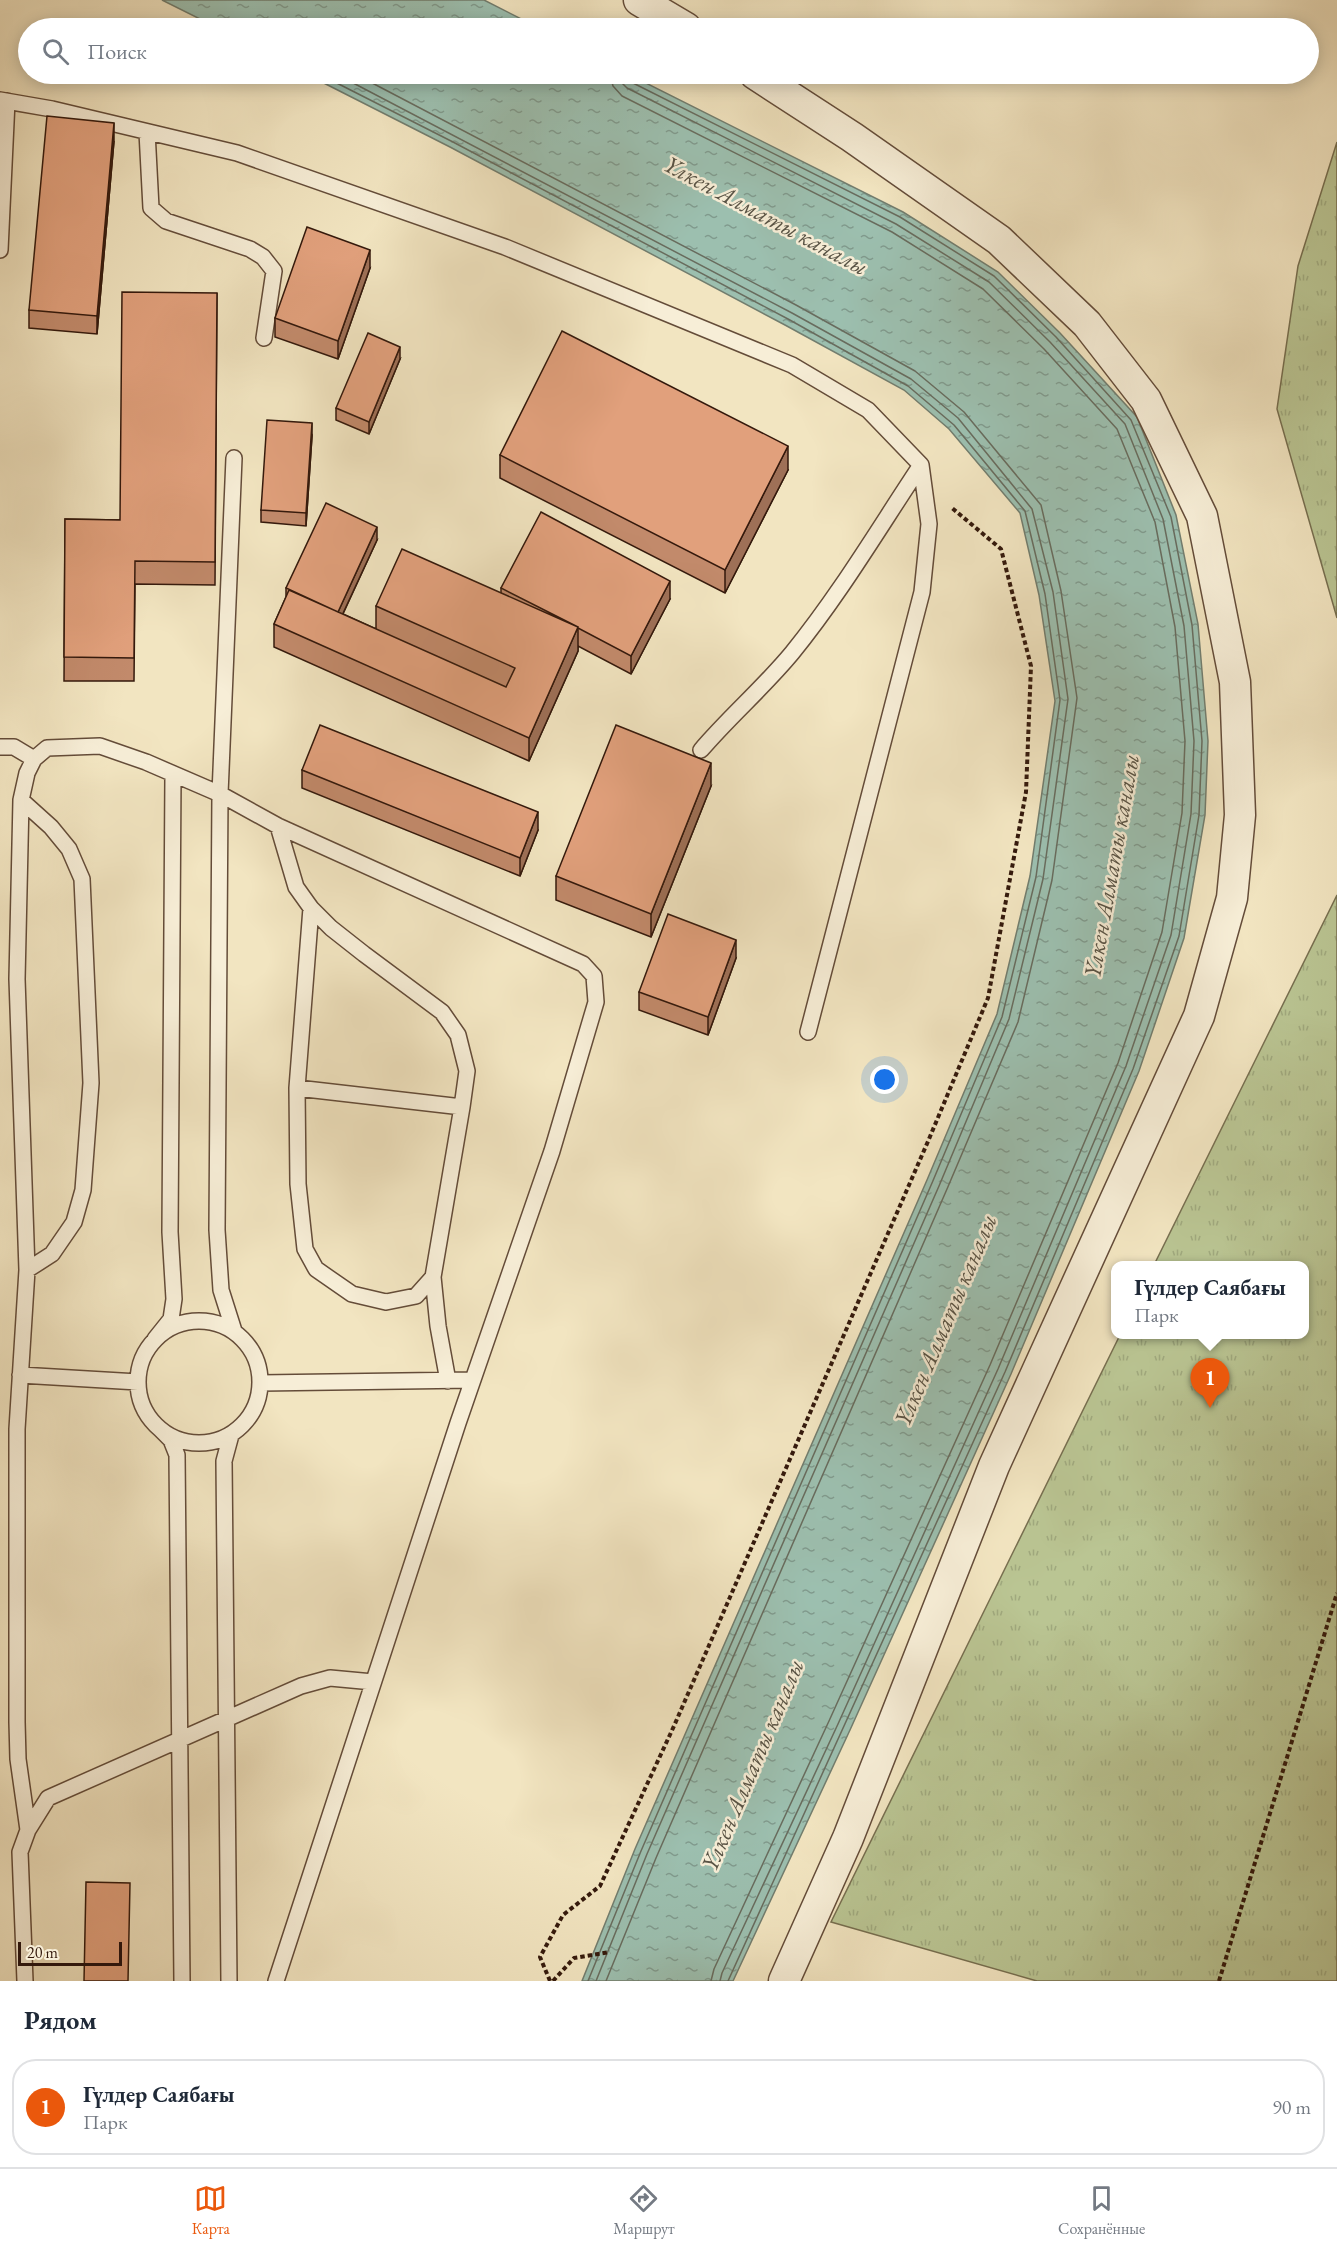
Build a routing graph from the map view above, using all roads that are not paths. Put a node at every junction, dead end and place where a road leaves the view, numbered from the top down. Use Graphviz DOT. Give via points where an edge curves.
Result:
graph roads {
  1 [pos="639,0"];
  2 [pos="669,18"];
  3 [pos="771,84"];
  4 [pos="3,100"];
  5 [pos="147,132"];
  6 [pos="0,250"];
  7 [pos="264,338"];
  8 [pos="234,458"];
  9 [pos="921,465"];
  10 [pos="0,747"];
  11 [pos="701,750"];
  12 [pos="34,759"];
  13 [pos="173,775"];
  14 [pos="220,794"];
  15 [pos="21,800"];
  16 [pos="278,826"];
  17 [pos="311,908"];
  18 [pos="808,1032"];
  19 [pos="297,1088"];
  20 [pos="462,1107"];
  21 [pos="27,1270"];
  22 [pos="433,1277"];
  23 [pos="234,1331"];
  24 [pos="155,1339"];
  25 [pos="20,1375"];
  26 [pos="472,1380"];
  27 [pos="448,1381"];
  28 [pos="138,1382"];
  29 [pos="261,1383"];
  30 [pos="158,1427"];
  31 [pos="231,1435"];
  32 [pos="373,1682"];
  33 [pos="226,1720"];
  34 [pos="180,1741"];
  35 [pos="28,1830"];
  36 [pos="26,1981"];
  37 [pos="182,1981"];
  38 [pos="229,1981"];
  39 [pos="276,1981"];
  40 [pos="784,1981"];
  1 -- 2 [label="street"];
  3 -- 40 [label="street" via="999,240 1087,324 1146,400 1202,516 1235,682 1240,815 1232,898 1199,1016 994,1466 848,1838"];
  4 -- 5 [label="lane"];
  4 -- 6 [label="lane"];
  5 -- 7 [label="lane" via="151,208 166,221 250,249 274,271"];
  5 -- 9 [label="lane" via="237,153 505,247 792,365 868,410"];
  8 -- 14 [label="lane"];
  9 -- 11 [label="lane" via="840,592 760,690"];
  9 -- 18 [label="lane" via="928,524 922,591"];
  10 -- 12 [label="lane" via="14,747"];
  12 -- 13 [label="lane" via="46,748 100,746"];
  12 -- 15 [label="lane"];
  13 -- 14 [label="lane"];
  13 -- 24 [label="lane" via="170,1232 174,1299 171,1319"];
  14 -- 16 [label="lane"];
  14 -- 23 [label="lane" via="217,1230 221,1290"];
  15 -- 21 [label="lane" via="17,979"];
  15 -- 21 [label="lane" via="69,849 82,879 91,1083 83,1190 74,1221 52,1254"];
  16 -- 17 [label="lane" via="296,887"];
  16 -- 26 [label="lane" via="583,964 594,975 596,1002 552,1152"];
  17 -- 19 [label="lane"];
  17 -- 20 [label="lane" via="331,928 442,1012 458,1035 467,1071"];
  19 -- 20 [label="lane"];
  19 -- 22 [label="lane" via="300,1206 305,1249 316,1269 352,1294 386,1302 416,1296"];
  20 -- 22 [label="lane"];
  21 -- 25 [label="lane"];
  22 -- 27 [label="lane"];
  23 -- 24 [label="lane" via="206,1320 184,1322"];
  23 -- 29 [label="lane" via="257,1360"];
  24 -- 28 [label="lane" via="146,1350"];
  25 -- 28 [label="lane"];
  25 -- 35 [label="lane" via="17,1731"];
  26 -- 27 [label="lane"];
  26 -- 32 [label="lane"];
  27 -- 29 [label="lane"];
  28 -- 30 [label="lane" via="145,1410"];
  29 -- 31 [label="lane" via="257,1404 241,1428"];
  30 -- 31 [label="lane" via="190,1443 211,1442"];
  30 -- 34 [label="lane" via="171,1440 177,1455"];
  31 -- 33 [label="lane" via="224,1461"];
  32 -- 33 [label="lane" via="330,1678 301,1686"];
  32 -- 39 [label="lane"];
  33 -- 34 [label="lane"];
  33 -- 38 [label="lane"];
  34 -- 35 [label="lane" via="48,1798"];
  34 -- 37 [label="lane"];
  35 -- 36 [label="lane" via="20,1852"];
}
